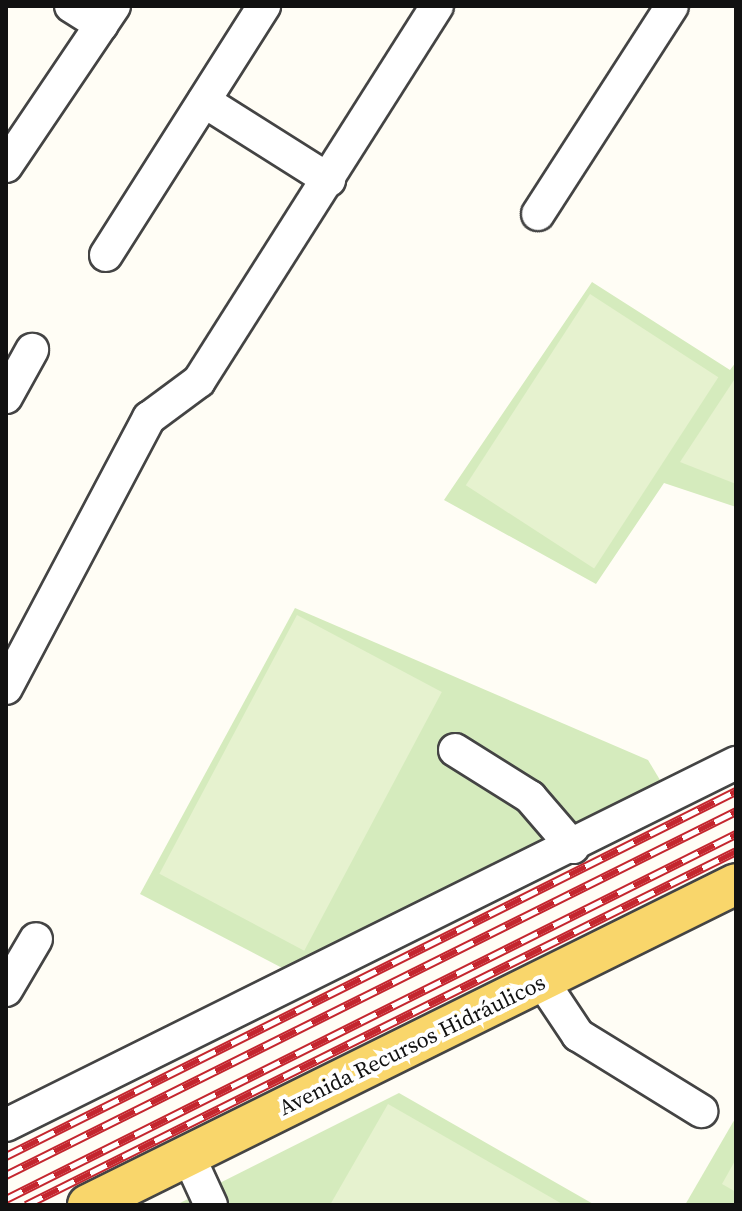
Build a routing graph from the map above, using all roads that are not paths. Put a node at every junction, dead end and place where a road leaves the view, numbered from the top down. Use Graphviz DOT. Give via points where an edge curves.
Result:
graph roads {
  1 [pos="71,6"];
  2 [pos="264,6"];
  3 [pos="437,6"];
  4 [pos="672,6"];
  5 [pos="108,16"];
  6 [pos="204,101"];
  7 [pos="6,166"];
  8 [pos="329,180"];
  9 [pos="538,214"];
  10 [pos="106,255"];
  11 [pos="32,350"];
  12 [pos="6,397"];
  13 [pos="6,688"];
  14 [pos="455,750"];
  15 [pos="736,763"];
  16 [pos="573,847"];
  17 [pos="736,884"];
  18 [pos="36,939"];
  19 [pos="542,981"];
  20 [pos="6,990"];
  21 [pos="701,1111"];
  22 [pos="6,1125"];
  23 [pos="188,1155"];
  24 [pos="88,1205"];
  25 [pos="211,1205"];
  1 -- 5 [label="street"];
  2 -- 6 [label="street"];
  3 -- 8 [label="street"];
  4 -- 9 [label="street"];
  5 -- 7 [label="street"];
  6 -- 8 [label="street"];
  6 -- 10 [label="street"];
  8 -- 13 [label="street" via="199,381 149,418"];
  11 -- 12 [label="street"];
  14 -- 16 [label="street" via="530,797"];
  15 -- 16 [label="street"];
  16 -- 22 [label="street"];
  17 -- 19 [label="main road, Avenida Recursos Hidráulicos"];
  18 -- 20 [label="street"];
  19 -- 21 [label="street" via="578,1035"];
  19 -- 23 [label="main road, Avenida Recursos Hidráulicos"];
  23 -- 24 [label="main road, Avenida Recursos Hidráulicos"];
  23 -- 25 [label="street"];
}
